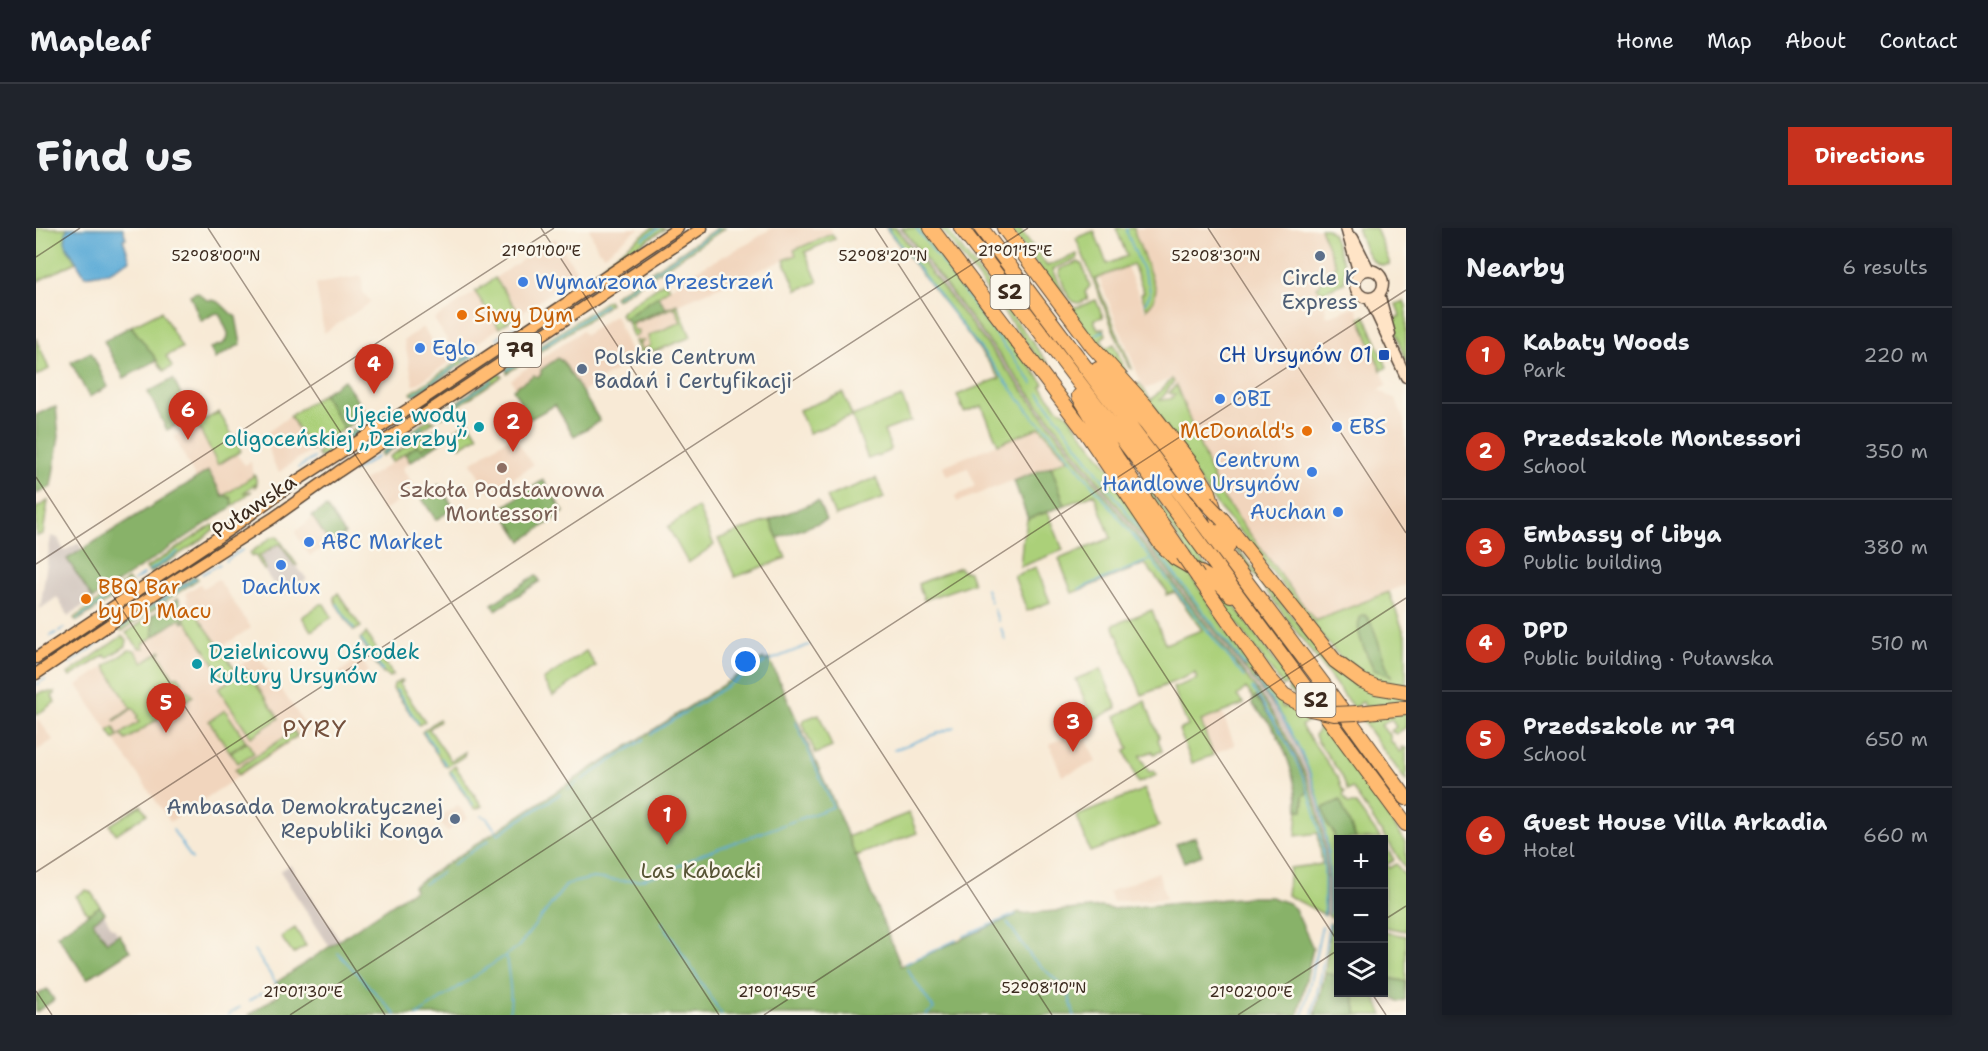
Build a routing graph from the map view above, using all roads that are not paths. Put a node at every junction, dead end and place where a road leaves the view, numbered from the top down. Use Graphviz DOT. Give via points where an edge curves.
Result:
graph roads {
  1 [pos="678,228"];
  2 [pos="702,228"];
  3 [pos="931,228"];
  4 [pos="961,228"];
  5 [pos="981,228"];
  6 [pos="1005,228"];
  7 [pos="1347,228"];
  8 [pos="1364,272"];
  9 [pos="1374,296"];
  10 [pos="1071,346"];
  11 [pos="1058,357"];
  12 [pos="1406,377"];
  13 [pos="272,499"];
  14 [pos="282,511"];
  15 [pos="273,518"];
  16 [pos="1241,574"];
  17 [pos="1251,612"];
  18 [pos="36,658"];
  19 [pos="36,674"];
  20 [pos="1406,692"];
  21 [pos="1406,708"];
  22 [pos="1406,798"];
  23 [pos="1406,824"];
  1 -- 13 [label="main road, Puławska / 79"];
  2 -- 14 [label="main road, Puławska / 79"];
  3 -- 17 [label="highway" via="1087,434 1160,543 1185,565 1221,585"];
  4 -- 11 [label="highway, S2"];
  5 -- 10 [label="highway, S2"];
  6 -- 16 [label="highway" via="1093,347 1193,466 1209,492"];
  7 -- 8 [label="main road"];
  8 -- 9 [label="main road" via="1376,272 1381,277 1382,287"];
  8 -- 9 [label="main road" via="1355,282 1356,289 1361,296"];
  9 -- 12 [label="main road"];
  10 -- 16 [label="highway, S2"];
  10 -- 20 [label="highway, bridge" via="1130,404 1335,661 1362,681"];
  11 -- 17 [label="highway, S2"];
  11 -- 21 [label="highway, bridge" via="1117,458 1268,677 1284,694 1310,709 1334,714"];
  13 -- 14 [label="main road"];
  13 -- 15 [label="main road"];
  13 -- 18 [label="main road, Puławska / 79"];
  14 -- 15 [label="main road, Puławska / 79"];
  15 -- 19 [label="main road, Puławska / 79"];
  16 -- 22 [label="highway, S2"];
  17 -- 23 [label="highway, S2"];
}
